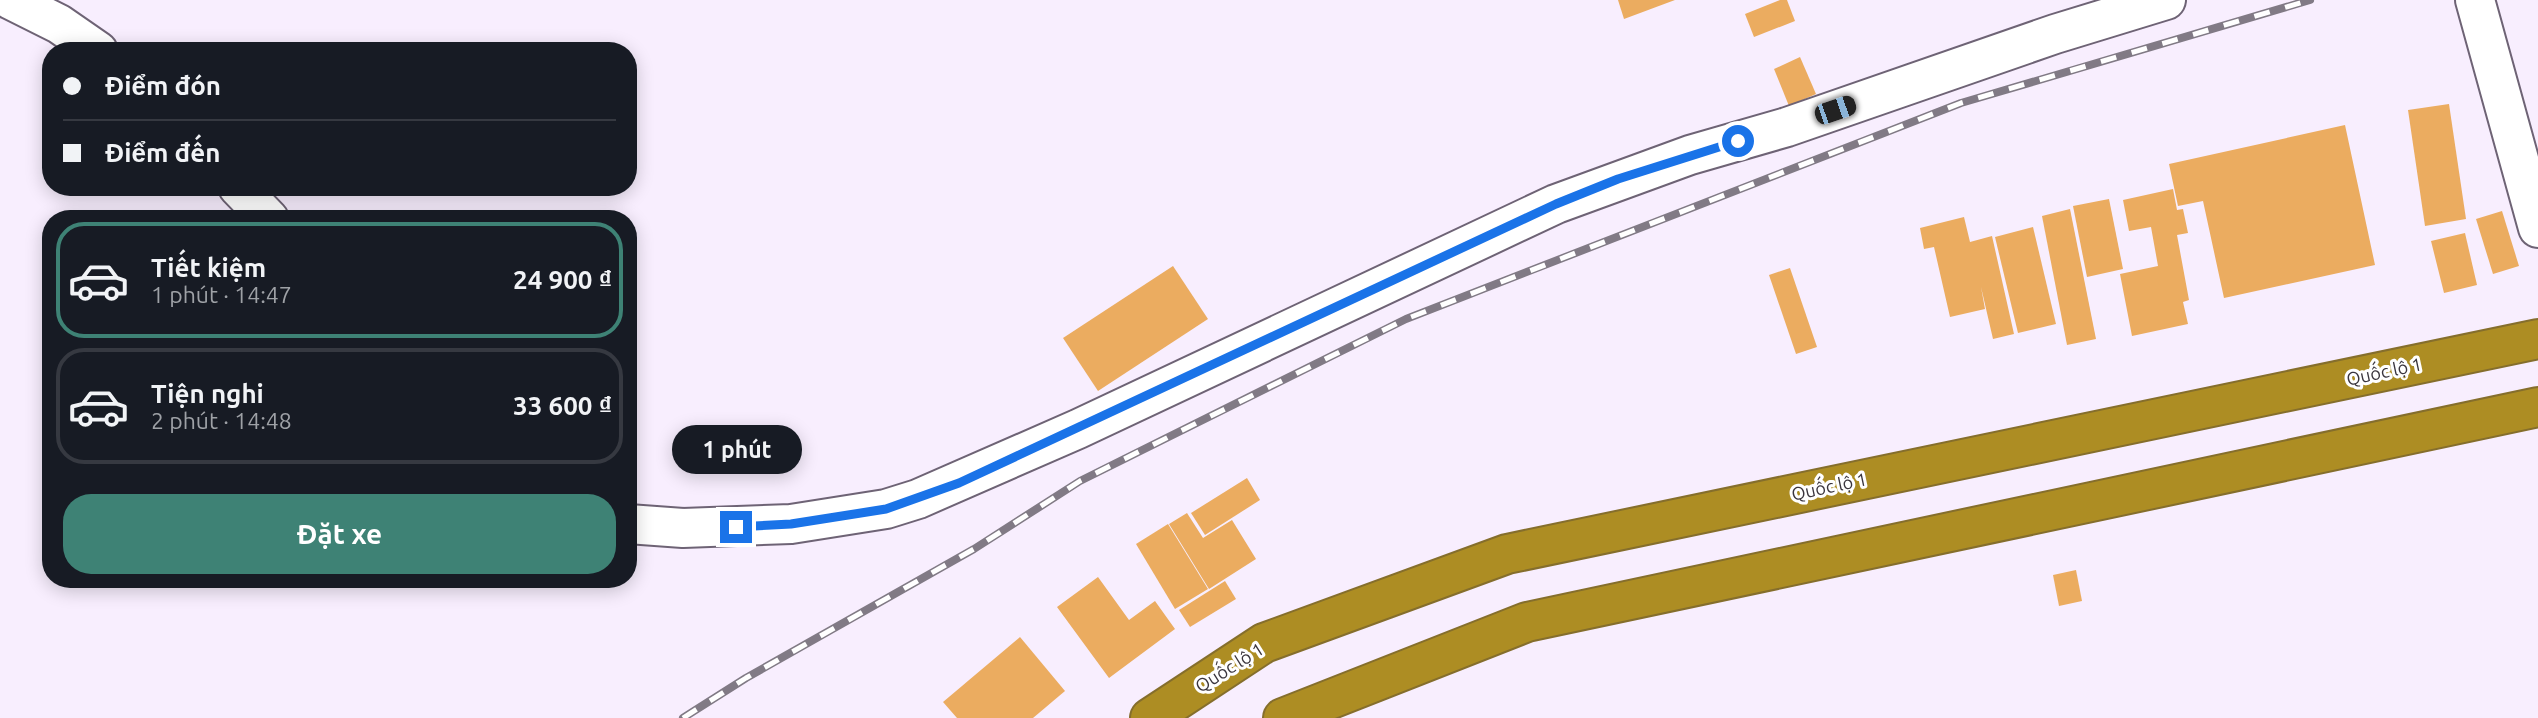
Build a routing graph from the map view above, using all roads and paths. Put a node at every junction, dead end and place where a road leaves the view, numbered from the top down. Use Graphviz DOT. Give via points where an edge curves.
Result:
graph roads {
  1 [pos="11,0"];
  2 [pos="2166,0"];
  3 [pos="2475,0"];
  4 [pos="85,42"];
  5 [pos="247,196"];
  6 [pos="260,210"];
  7 [pos="2538,228"];
  8 [pos="2538,339"];
  9 [pos="2538,407"];
  10 [pos="637,525"];
  11 [pos="1150,718"];
  12 [pos="1283,718"];
  1 -- 4 [label="street"];
  2 -- 10 [label="street" via="1690,155 1556,204 1079,429 918,499 886,509 791,524 683,528"];
  3 -- 7 [label="street"];
  5 -- 6 [label="street"];
  8 -- 11 [label="highway, Quốc lộ 1" via="1507,554 1264,643"];
  9 -- 12 [label="highway" via="1528,622"];
}
